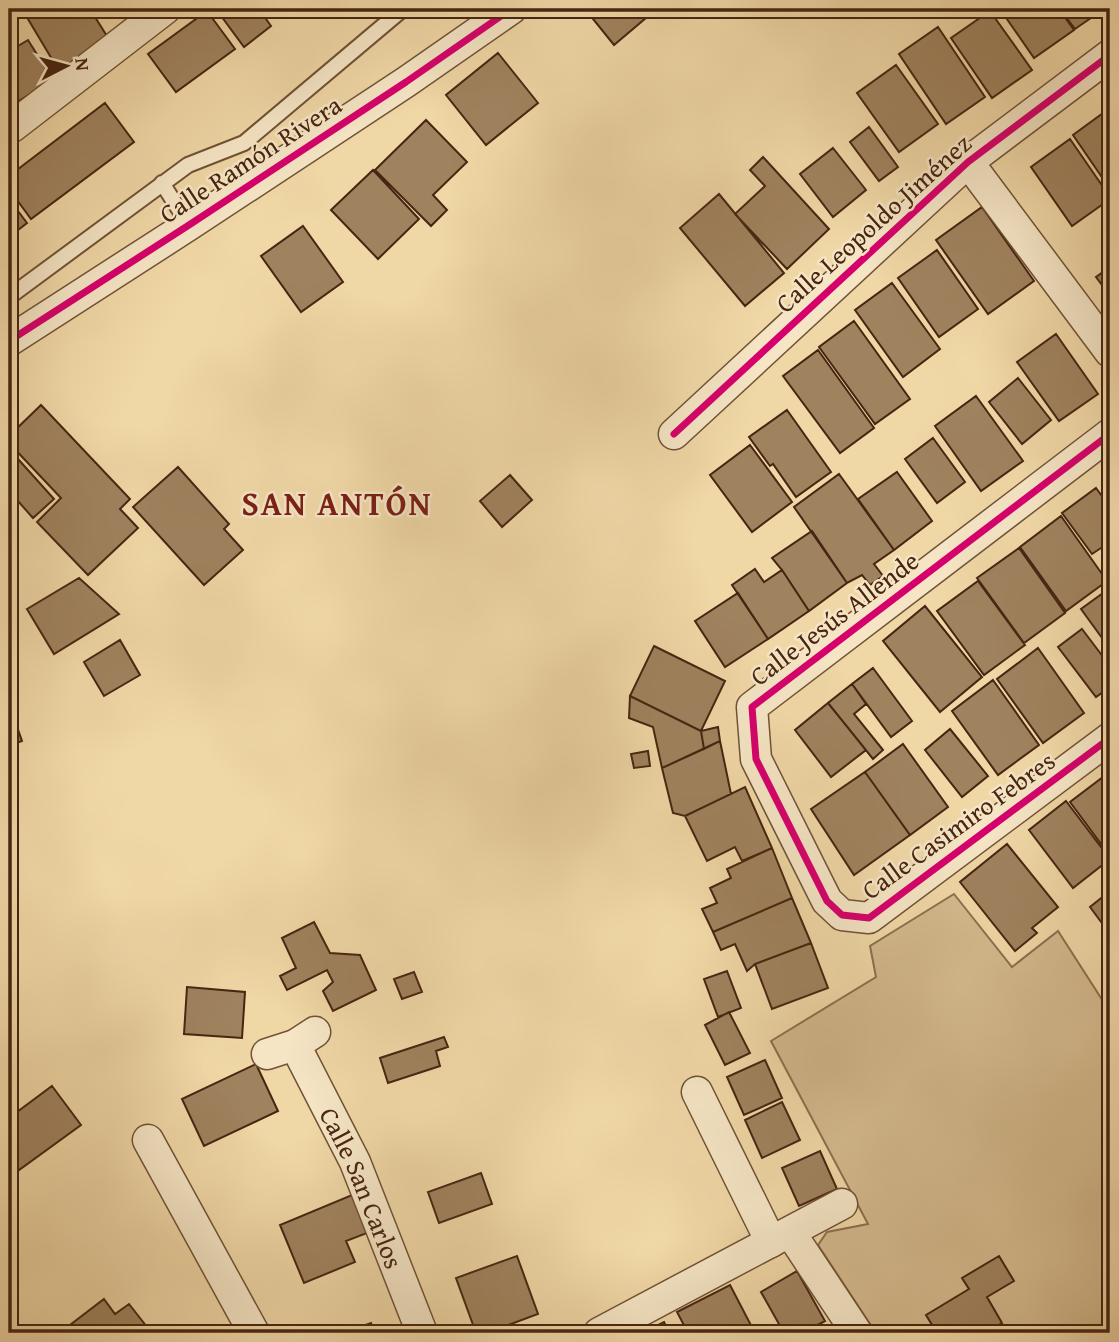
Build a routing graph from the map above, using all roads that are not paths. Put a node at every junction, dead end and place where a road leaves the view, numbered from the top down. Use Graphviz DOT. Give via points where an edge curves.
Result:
graph roads {
  1 [pos="165,9"];
  2 [pos="403,9"];
  3 [pos="511,9"];
  4 [pos="1110,55"];
  5 [pos="12,127"];
  6 [pos="968,162"];
  7 [pos="162,183"];
  8 [pos="189,225"];
  9 [pos="9,297"];
  10 [pos="9,341"];
  11 [pos="1110,352"];
  12 [pos="1110,434"];
  13 [pos="674,435"];
  14 [pos="1110,738"];
  15 [pos="827,901"];
  16 [pos="292,1044"];
  17 [pos="696,1092"];
  18 [pos="148,1140"];
  19 [pos="842,1204"];
  20 [pos="780,1237"];
  21 [pos="254,1333"];
  22 [pos="422,1333"];
  23 [pos="599,1333"];
  24 [pos="857,1333"];
  1 -- 5 [label="street"];
  2 -- 7 [label="lane" via="244,143 188,164"];
  3 -- 8 [label="street, Calle Ramón Rivera"];
  4 -- 6 [label="street, Calle Leopoldo Jiménez"];
  6 -- 11 [label="street"];
  6 -- 13 [label="street, Calle Leopoldo Jiménez"];
  7 -- 8 [label="lane"];
  7 -- 9 [label="lane"];
  8 -- 10 [label="street, Calle Ramón Rivera"];
  12 -- 15 [label="street, Calle Jesús Allende" via="752,707 755,760"];
  14 -- 15 [label="street, Calle Casimiro Febres" via="869,918 842,915"];
  16 -- 22 [label="street, Calle San Carlos" via="355,1162"];
  17 -- 20 [label="street"];
  18 -- 21 [label="street"];
  19 -- 20 [label="street"];
  20 -- 23 [label="street"];
  20 -- 24 [label="street"];
}
